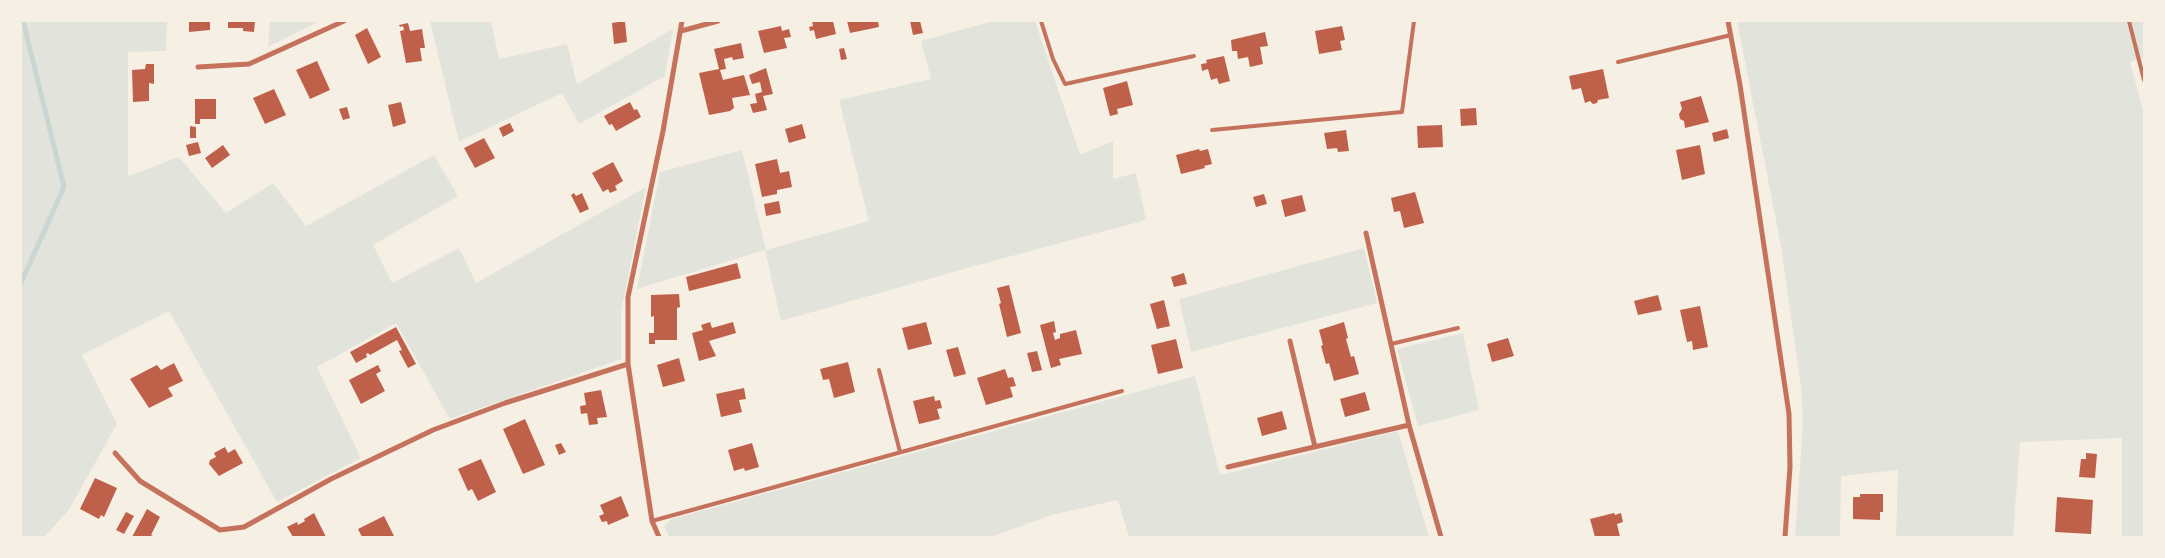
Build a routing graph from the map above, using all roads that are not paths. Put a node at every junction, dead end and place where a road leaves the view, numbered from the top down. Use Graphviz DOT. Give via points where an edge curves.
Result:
graph roads {
  1 [pos="344,21"];
  2 [pos="682,21"];
  3 [pos="718,21"];
  4 [pos="1041,21"];
  5 [pos="1414,21"];
  6 [pos="1728,21"];
  7 [pos="2129,21"];
  8 [pos="681,31"];
  9 [pos="1731,35"];
  10 [pos="1194,56"];
  11 [pos="1618,62"];
  12 [pos="198,66"];
  13 [pos="2144,80"];
  14 [pos="1212,130"];
  15 [pos="1366,233"];
  16 [pos="1458,328"];
  17 [pos="1290,341"];
  18 [pos="1391,344"];
  19 [pos="628,364"];
  20 [pos="878,370"];
  21 [pos="1122,391"];
  22 [pos="1408,425"];
  23 [pos="1315,447"];
  24 [pos="900,452"];
  25 [pos="115,453"];
  26 [pos="1228,468"];
  27 [pos="652,520"];
  28 [pos="659,537"];
  29 [pos="1440,537"];
  30 [pos="1785,537"];
  1 -- 12 [label="street" via="249,64"];
  2 -- 8 [label="street"];
  3 -- 8 [label="street"];
  4 -- 10 [label="lane" via="1065,84"];
  5 -- 14 [label="lane" via="1402,112"];
  6 -- 9 [label="street"];
  7 -- 13 [label="lane"];
  8 -- 19 [label="street" via="628,297"];
  9 -- 11 [label="lane"];
  9 -- 30 [label="street" via="1789,414 1790,468"];
  15 -- 18 [label="street"];
  16 -- 18 [label="lane"];
  17 -- 23 [label="street"];
  18 -- 22 [label="street"];
  19 -- 25 [label="street" via="433,430 331,479 244,528 220,530 140,481"];
  19 -- 27 [label="street"];
  20 -- 24 [label="lane"];
  21 -- 24 [label="lane"];
  22 -- 23 [label="street"];
  22 -- 29 [label="street"];
  23 -- 26 [label="street"];
  24 -- 27 [label="lane"];
  27 -- 28 [label="street"];
}
